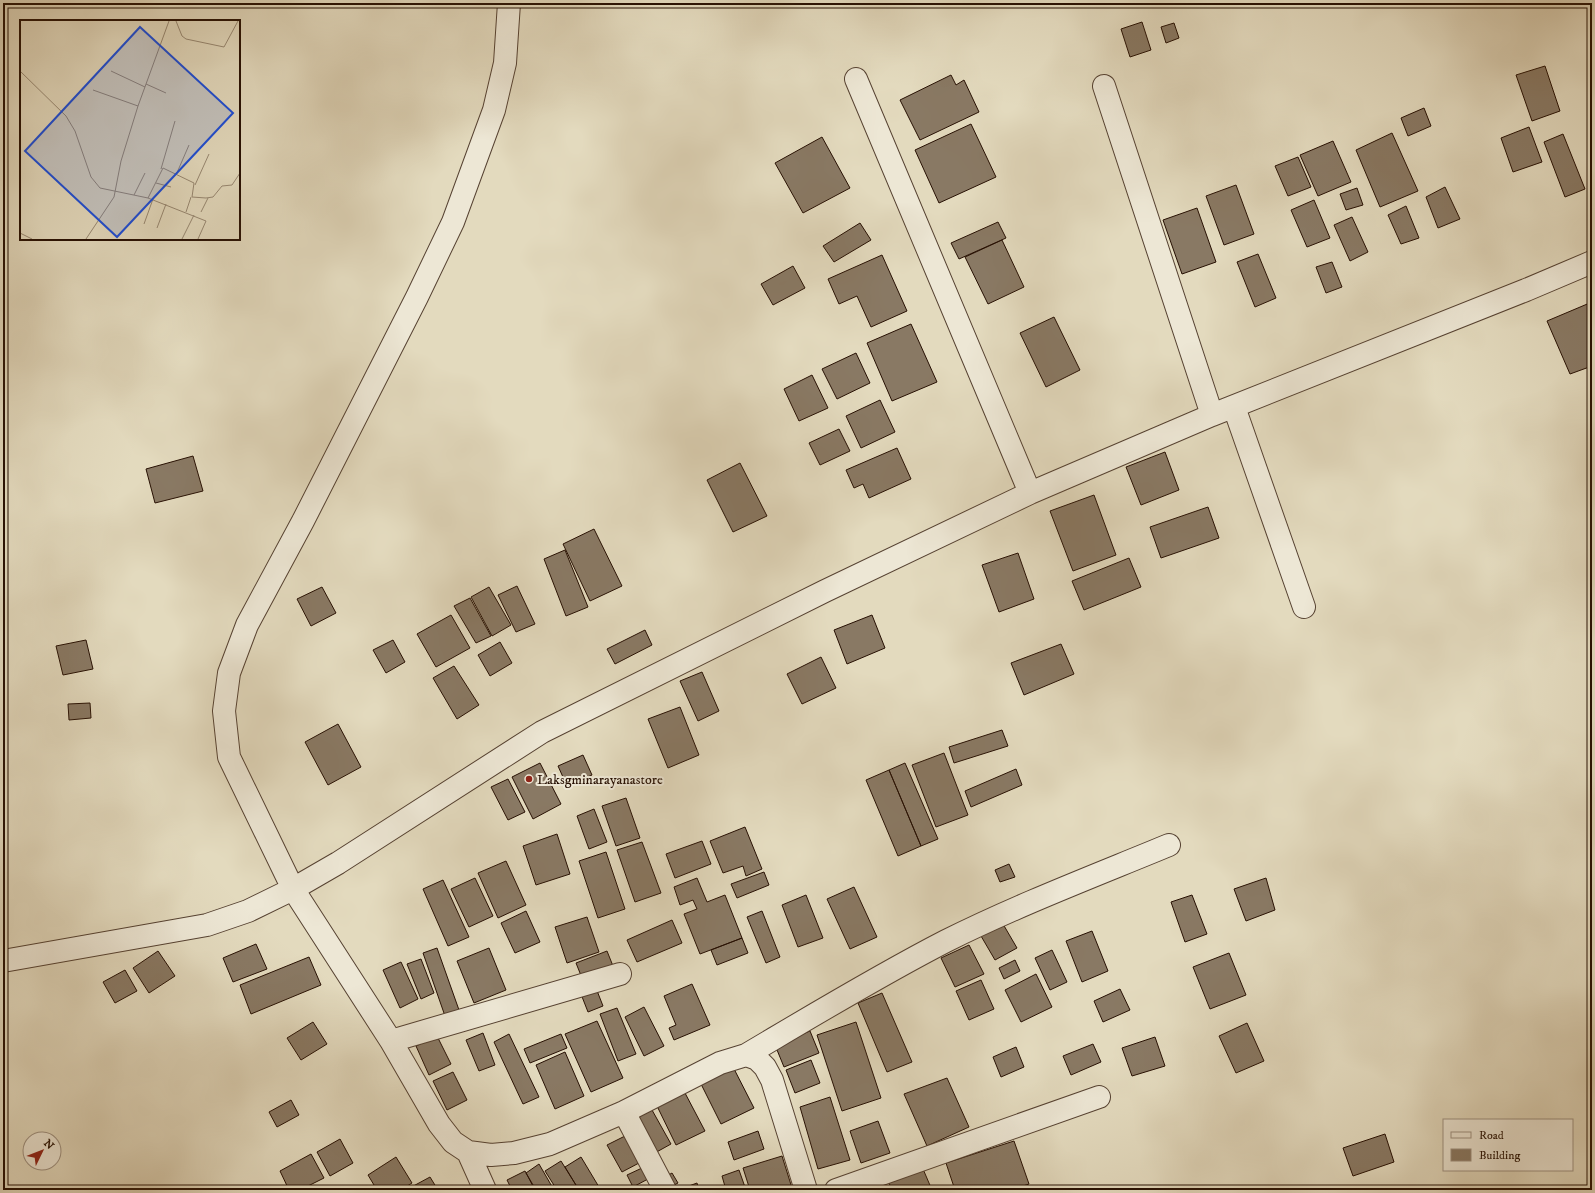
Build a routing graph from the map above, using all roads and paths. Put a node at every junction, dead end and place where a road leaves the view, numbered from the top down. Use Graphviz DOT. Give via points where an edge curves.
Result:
graph roads {
  1 [pos="508,3"];
  2 [pos="856,79"];
  3 [pos="1104,86"];
  4 [pos="1592,262"];
  5 [pos="1234,407"];
  6 [pos="1212,415"];
  7 [pos="1030,493"];
  8 [pos="1304,608"];
  9 [pos="1169,845"];
  10 [pos="293,889"];
  11 [pos="3,961"];
  12 [pos="620,974"];
  13 [pos="391,1041"];
  14 [pos="746,1055"];
  15 [pos="1099,1097"];
  16 [pos="624,1112"];
  17 [pos="468,1152"];
  18 [pos="485,1190"];
  19 [pos="665,1190"];
  20 [pos="806,1190"];
  21 [pos="836,1190"];
  1 -- 10 [label="street" via="505,63 494,110 453,222 303,521 247,625 229,673 224,711 229,757"];
  2 -- 7 [label="street"];
  3 -- 6 [label="street"];
  4 -- 5 [label="street"];
  5 -- 6 [label="street"];
  5 -- 8 [label="street"];
  6 -- 7 [label="street"];
  7 -- 10 [label="street" via="825,591 542,732 338,863"];
  9 -- 14 [label="street" via="994,918 947,941"];
  10 -- 11 [label="street" via="248,911 207,925"];
  10 -- 13 [label="street"];
  12 -- 13 [label="street"];
  13 -- 17 [label="street" via="439,1124 453,1142"];
  14 -- 16 [label="street" via="720,1063"];
  14 -- 20 [label="street" via="757,1059 772,1080"];
  15 -- 21 [label="street"];
  16 -- 17 [label="street" via="550,1144 491,1155"];
  16 -- 19 [label="street"];
  17 -- 18 [label="street"];
}
